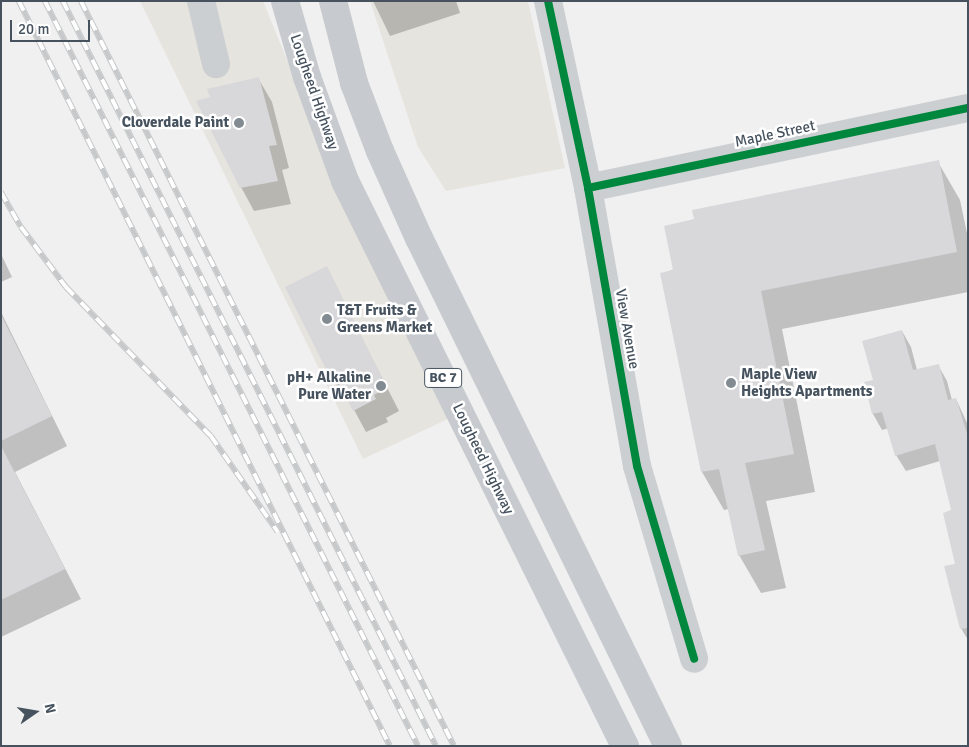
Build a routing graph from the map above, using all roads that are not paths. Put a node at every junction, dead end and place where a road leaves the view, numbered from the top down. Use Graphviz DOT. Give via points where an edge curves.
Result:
graph roads {
  1 [pos="201,1"];
  2 [pos="285,1"];
  3 [pos="333,1"];
  4 [pos="548,1"];
  5 [pos="216,64"];
  6 [pos="968,108"];
  7 [pos="588,188"];
  8 [pos="694,658"];
  9 [pos="625,746"];
  10 [pos="668,746"];
  1 -- 5 [label="street"];
  2 -- 9 [label="main road, Lougheed Highway / BC 7" via="306,77 345,181"];
  3 -- 10 [label="main road, BC 7" via="354,83 400,195"];
  4 -- 7 [label="street, View Avenue"];
  6 -- 7 [label="street, Maple Street"];
  7 -- 8 [label="street, View Avenue" via="637,466"];
}
